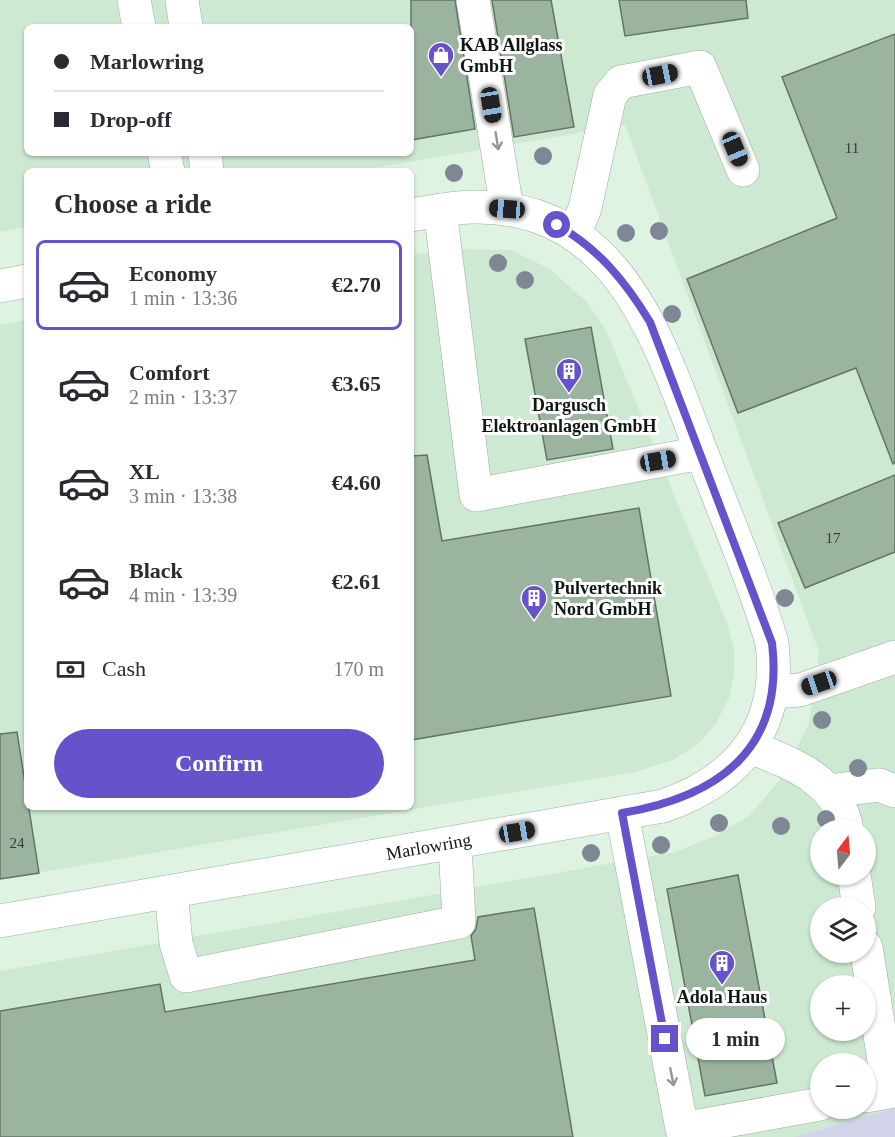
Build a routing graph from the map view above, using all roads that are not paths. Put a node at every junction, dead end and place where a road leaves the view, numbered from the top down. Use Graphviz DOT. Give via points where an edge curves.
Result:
graph roads {
  1 [pos="134,0"];
  2 [pos="182,0"];
  3 [pos="473,0"];
  4 [pos="138,24"];
  5 [pos="186,24"];
  6 [pos="743,170"];
  7 [pos="507,209"];
  8 [pos="425,213"];
  9 [pos="574,235"];
  10 [pos="24,282"];
  11 [pos="0,286"];
  12 [pos="701,453"];
  13 [pos="895,657"];
  14 [pos="772,692"];
  15 [pos="750,747"];
  16 [pos="829,791"];
  17 [pos="895,791"];
  18 [pos="622,813"];
  19 [pos="843,819"];
  20 [pos="455,843"];
  21 [pos="171,892"];
  22 [pos="0,921"];
  23 [pos="869,963"];
  24 [pos="876,1094"];
  25 [pos="810,1106"];
  1 -- 4 [label="street"];
  2 -- 5 [label="street"];
  3 -- 7 [label="street, one-way"];
  6 -- 9 [label="street" via="700,67 621,82 610,95 585,208"];
  7 -- 8 [label="street, Marlowring" via="474,207"];
  7 -- 9 [label="street, Marlowring" via="536,216"];
  8 -- 12 [label="street" via="476,495"];
  9 -- 12 [label="street, Marlowring" via="606,261 650,322"];
  10 -- 11 [label="street"];
  12 -- 14 [label="street, Marlowring" via="772,643"];
  13 -- 14 [label="street" via="800,690"];
  14 -- 15 [label="street, Marlowring" via="768,711"];
  15 -- 16 [label="street" via="808,773"];
  15 -- 18 [label="street, Marlowring" via="730,771 698,792 663,806"];
  16 -- 17 [label="street" via="879,785"];
  16 -- 19 [label="street"];
  18 -- 20 [label="street, Marlowring"];
  18 -- 25 [label="street, one-way" via="682,1129"];
  20 -- 21 [label="street, Marlowring"];
  20 -- 21 [label="street" via="459,922 186,976 176,942"];
  21 -- 22 [label="street, Marlowring"];
  23 -- 24 [label="street" via="889,1092"];
}
